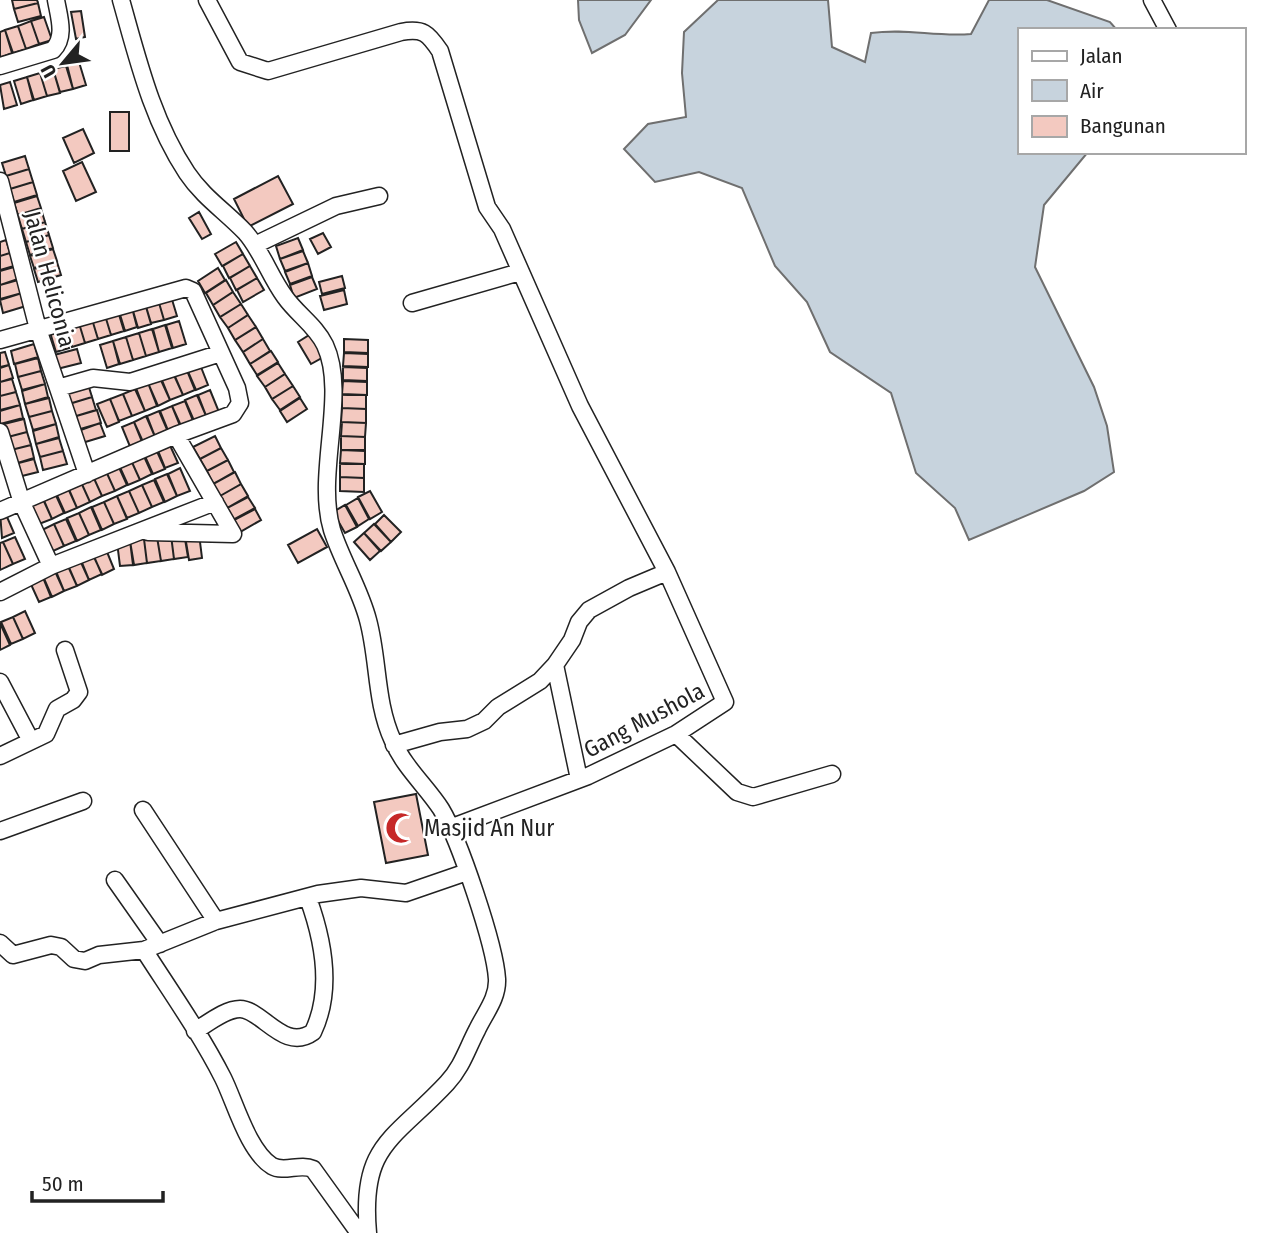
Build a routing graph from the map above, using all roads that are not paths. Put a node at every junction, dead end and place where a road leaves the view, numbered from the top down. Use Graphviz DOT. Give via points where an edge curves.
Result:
graph roads {
  1 [pos="56,0"];
  2 [pos="121,0"];
  3 [pos="207,0"];
  4 [pos="1152,0"];
  5 [pos="1167,28"];
  6 [pos="0,66"];
  7 [pos="0,181"];
  8 [pos="379,196"];
  9 [pos="255,245"];
  10 [pos="520,272"];
  11 [pos="412,303"];
  12 [pos="38,329"];
  13 [pos="0,340"];
  14 [pos="221,353"];
  15 [pos="58,388"];
  16 [pos="0,432"];
  17 [pos="176,435"];
  18 [pos="87,474"];
  19 [pos="215,502"];
  20 [pos="22,503"];
  21 [pos="0,511"];
  22 [pos="140,532"];
  23 [pos="51,566"];
  24 [pos="667,572"];
  25 [pos="0,592"];
  26 [pos="65,650"];
  27 [pos="555,665"];
  28 [pos="0,682"];
  29 [pos="676,734"];
  30 [pos="31,741"];
  31 [pos="394,745"];
  32 [pos="0,757"];
  33 [pos="832,774"];
  34 [pos="579,779"];
  35 [pos="83,801"];
  36 [pos="144,810"];
  37 [pos="450,828"];
  38 [pos="0,831"];
  39 [pos="467,872"];
  40 [pos="115,880"];
  41 [pos="308,898"];
  42 [pos="216,921"];
  43 [pos="0,943"];
  44 [pos="152,947"];
  45 [pos="195,1031"];
  46 [pos="359,1233"];
  47 [pos="368,1233"];
  1 -- 6 [label="street" via="59,44 53,50"];
  2 -- 9 [label="street" via="155,117 188,175"];
  3 -- 10 [label="street" via="240,62 268,71 401,32 419,29 429,33 440,51 487,207"];
  4 -- 5 [label="street"];
  7 -- 12 [label="street, Jalan Heliconia"];
  8 -- 9 [label="street" via="326,210"];
  9 -- 31 [label="street" via="284,296 326,348 332,382 327,506 332,531 367,616 380,705"];
  10 -- 11 [label="street"];
  10 -- 24 [label="street" via="580,406"];
  12 -- 13 [label="street"];
  12 -- 14 [label="street" via="187,288"];
  12 -- 15 [label="street, Jalan Heliconia"];
  14 -- 15 [label="street" via="130,382 93,378"];
  14 -- 17 [label="street" via="240,396 238,409"];
  15 -- 18 [label="street, Jalan Heliconia"];
  16 -- 20 [label="street"];
  17 -- 18 [label="street"];
  17 -- 19 [label="street"];
  18 -- 20 [label="street"];
  19 -- 22 [label="street"];
  19 -- 22 [label="street" via="233,534"];
  20 -- 21 [label="street"];
  20 -- 23 [label="street"];
  22 -- 23 [label="street"];
  23 -- 25 [label="street"];
  24 -- 27 [label="street" via="589,610"];
  24 -- 29 [label="street, Gang Mushola" via="725,702"];
  26 -- 30 [label="street" via="79,691 57,709 46,734"];
  27 -- 31 [label="street" via="528,690 474,726"];
  27 -- 34 [label="street"];
  28 -- 30 [label="street"];
  29 -- 33 [label="street" via="737,792 753,797"];
  29 -- 34 [label="street, Gang Mushola"];
  30 -- 32 [label="street"];
  31 -- 37 [label="street"];
  34 -- 37 [label="street, Gang Mushola"];
  35 -- 38 [label="street"];
  36 -- 42 [label="street"];
  37 -- 39 [label="street"];
  39 -- 41 [label="street" via="406,893 361,888"];
  39 -- 47 [label="street" via="498,985 458,1069 383,1145 366,1194"];
  40 -- 44 [label="street"];
  41 -- 42 [label="street"];
  41 -- 45 [label="street" via="323,953 324,985 313,1032 291,1036 261,1022 251,1011 238,1009"];
  42 -- 44 [label="street"];
  43 -- 44 [label="street" via="13,955 51,945 85,961"];
  44 -- 45 [label="street"];
  45 -- 46 [label="street" via="265,1161 278,1168 313,1169"];
}
